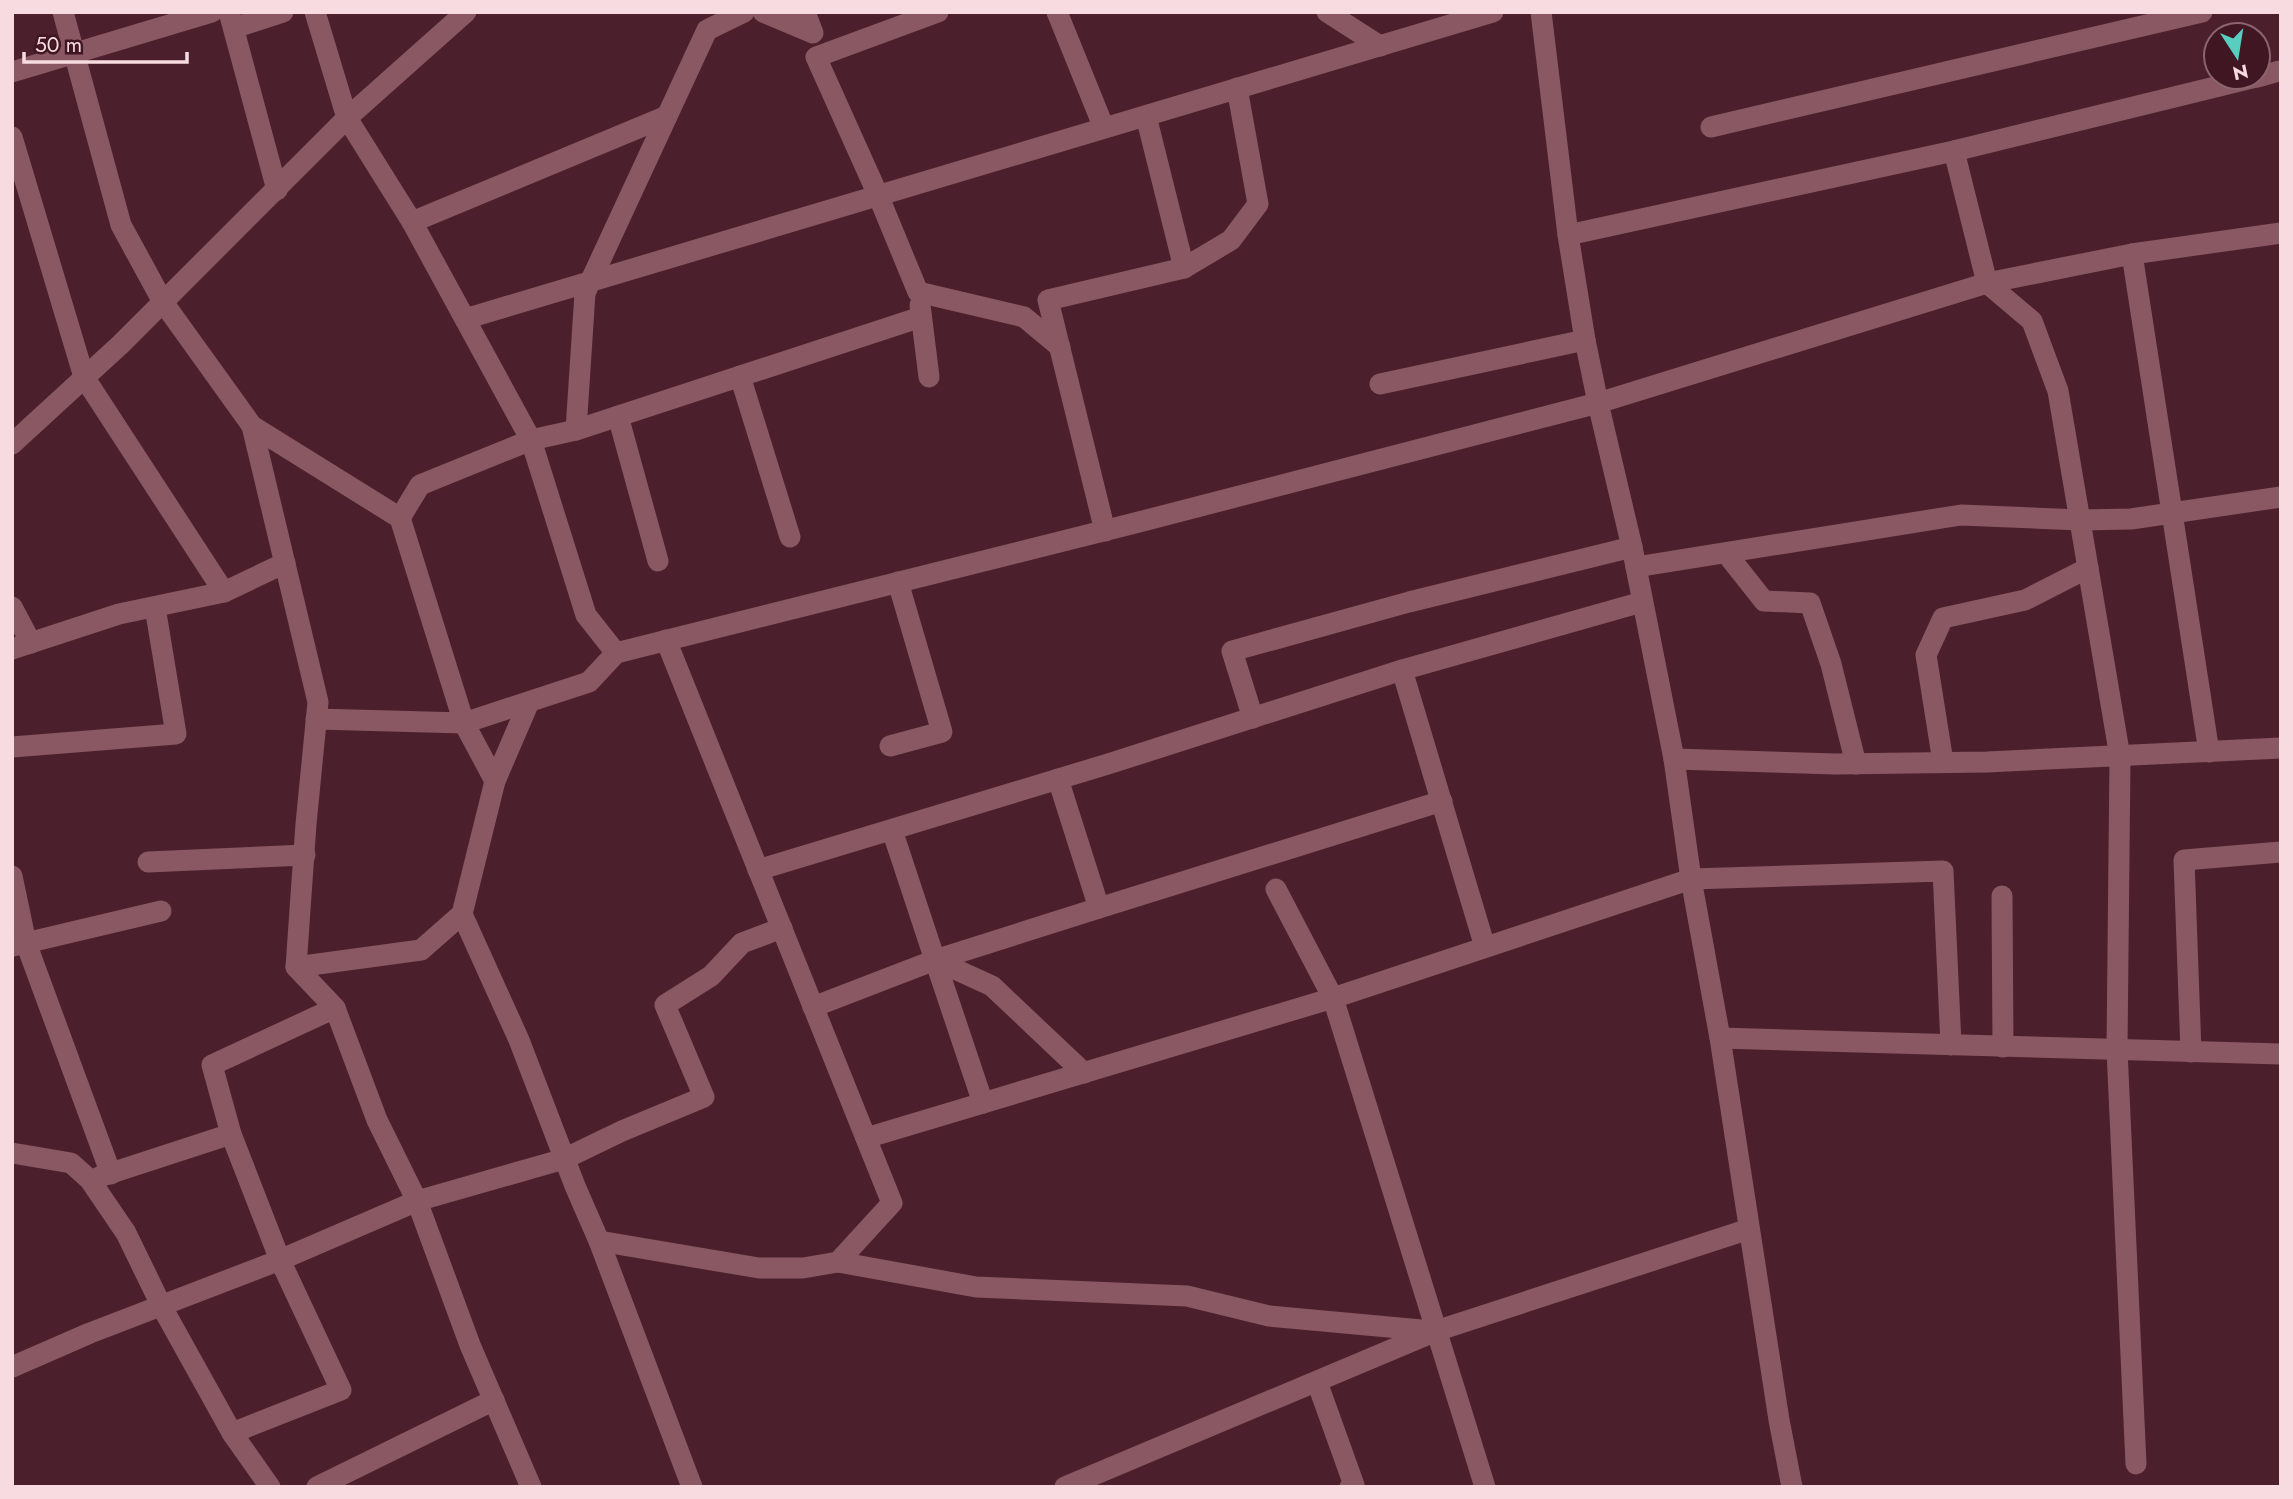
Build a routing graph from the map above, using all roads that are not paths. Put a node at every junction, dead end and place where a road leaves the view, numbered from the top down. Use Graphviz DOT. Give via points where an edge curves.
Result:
graph roads {
  1 [pos="63,12"];
  2 [pos="212,12"];
  3 [pos="283,12"];
  4 [pos="315,12"];
  5 [pos="466,12"];
  6 [pos="744,12"];
  7 [pos="763,12"];
  8 [pos="805,12"];
  9 [pos="938,12"];
  10 [pos="1057,12"];
  11 [pos="1327,12"];
  12 [pos="1493,12"];
  13 [pos="1541,12"];
  14 [pos="2202,12"];
  15 [pos="231,20"];
  16 [pos="150,21"];
  17 [pos="1380,46"];
  18 [pos="74,53"];
  19 [pos="12,72"];
  20 [pos="1237,88"];
  21 [pos="2204,91"];
  22 [pos="667,116"];
  23 [pos="1146,116"];
  24 [pos="347,118"];
  25 [pos="1711,127"];
  26 [pos="1104,128"];
  27 [pos="12,137"];
  28 [pos="1954,151"];
  29 [pos="277,190"];
  30 [pos="878,195"];
  31 [pos="412,222"];
  32 [pos="2281,233"];
  33 [pos="1568,235"];
  34 [pos="2132,254"];
  35 [pos="1184,268"];
  36 [pos="591,280"];
  37 [pos="1987,284"];
  38 [pos="918,292"];
  39 [pos="163,302"];
  40 [pos="922,317"];
  41 [pos="465,319"];
  42 [pos="1586,340"];
  43 [pos="1060,347"];
  44 [pos="740,376"];
  45 [pos="85,377"];
  46 [pos="929,377"];
  47 [pos="1380,384"];
  48 [pos="1598,402"];
  49 [pos="618,416"];
  50 [pos="252,426"];
  51 [pos="576,430"];
  52 [pos="531,440"];
  53 [pos="12,444"];
  54 [pos="2281,497"];
  55 [pos="2173,511"];
  56 [pos="400,518"];
  57 [pos="2080,520"];
  58 [pos="1105,531"];
  59 [pos="790,537"];
  60 [pos="1726,553"];
  61 [pos="1634,557"];
  62 [pos="658,561"];
  63 [pos="285,563"];
  64 [pos="2088,568"];
  65 [pos="898,582"];
  66 [pos="224,592"];
  67 [pos="1642,602"];
  68 [pos="12,607"];
  69 [pos="155,607"];
  70 [pos="666,640"];
  71 [pos="22,646"];
  72 [pos="616,653"];
  73 [pos="1402,670"];
  74 [pos="529,702"];
  75 [pos="1253,718"];
  76 [pos="316,719"];
  77 [pos="464,723"];
  78 [pos="890,746"];
  79 [pos="12,747"];
  80 [pos="2281,748"];
  81 [pos="2209,752"];
  82 [pos="2120,757"];
  83 [pos="1674,758"];
  84 [pos="1943,762"];
  85 [pos="1856,764"];
  86 [pos="1058,779"];
  87 [pos="495,781"];
  88 [pos="1441,801"];
  89 [pos="892,830"];
  90 [pos="2281,852"];
  91 [pos="305,855"];
  92 [pos="148,862"];
  93 [pos="758,870"];
  94 [pos="12,876"];
  95 [pos="1691,879"];
  96 [pos="1276,890"];
  97 [pos="2002,896"];
  98 [pos="1099,908"];
  99 [pos="161,911"];
  100 [pos="462,914"];
  101 [pos="782,928"];
  102 [pos="19,944"];
  103 [pos="1486,947"];
  104 [pos="935,960"];
  105 [pos="296,967"];
  106 [pos="1333,998"];
  107 [pos="813,1007"];
  108 [pos="335,1009"];
  109 [pos="1720,1038"];
  110 [pos="1951,1045"];
  111 [pos="2003,1047"];
  112 [pos="2117,1050"];
  113 [pos="2190,1052"];
  114 [pos="2281,1054"];
  115 [pos="1084,1073"];
  116 [pos="983,1103"];
  117 [pos="230,1134"];
  118 [pos="866,1138"];
  119 [pos="12,1153"];
  120 [pos="564,1159"];
  121 [pos="100,1177"];
  122 [pos="417,1201"];
  123 [pos="1749,1229"];
  124 [pos="599,1241"];
  125 [pos="280,1261"];
  126 [pos="838,1262"];
  127 [pos="162,1307"];
  128 [pos="1436,1331"];
  129 [pos="12,1367"];
  130 [pos="1317,1382"];
  131 [pos="494,1400"];
  132 [pos="232,1433"];
  133 [pos="2136,1464"];
  134 [pos="270,1487"];
  135 [pos="317,1487"];
  136 [pos="531,1487"];
  137 [pos="692,1487"];
  138 [pos="1065,1487"];
  139 [pos="1350,1487"];
  140 [pos="1485,1487"];
  141 [pos="1792,1487"];
  1 -- 18 [label="street"];
  2 -- 16 [label="street"];
  3 -- 15 [label="street"];
  4 -- 24 [label="street"];
  5 -- 24 [label="street"];
  6 -- 22 [label="street" via="707,30"];
  7 -- 8 [label="street" via="813,33"];
  9 -- 30 [label="street" via="816,57"];
  10 -- 26 [label="street"];
  11 -- 17 [label="street"];
  12 -- 17 [label="street"];
  13 -- 33 [label="street"];
  14 -- 25 [label="street"];
  15 -- 29 [label="street"];
  16 -- 18 [label="street"];
  17 -- 20 [label="street"];
  18 -- 19 [label="street"];
  18 -- 39 [label="street" via="121,225"];
  20 -- 23 [label="street"];
  20 -- 35 [label="street" via="1258,204 1231,240"];
  21 -- 28 [label="street"];
  22 -- 31 [label="street"];
  22 -- 36 [label="street"];
  23 -- 26 [label="street"];
  23 -- 35 [label="street"];
  24 -- 29 [label="street"];
  24 -- 31 [label="street"];
  26 -- 30 [label="street"];
  27 -- 45 [label="street"];
  28 -- 33 [label="street"];
  28 -- 37 [label="street"];
  29 -- 39 [label="street"];
  30 -- 36 [label="street"];
  30 -- 38 [label="street"];
  31 -- 41 [label="street"];
  32 -- 34 [label="street"];
  33 -- 42 [label="street"];
  34 -- 37 [label="street"];
  34 -- 55 [label="street"];
  35 -- 43 [label="street" via="1048,300"];
  36 -- 41 [label="street"];
  36 -- 51 [label="street" via="585,293"];
  37 -- 48 [label="street"];
  37 -- 57 [label="street" via="2032,321 2058,391"];
  38 -- 40 [label="street"];
  38 -- 43 [label="street" via="1024,317"];
  39 -- 45 [label="street"];
  39 -- 50 [label="street"];
  40 -- 44 [label="street"];
  40 -- 46 [label="street"];
  41 -- 52 [label="street"];
  42 -- 47 [label="street"];
  42 -- 48 [label="street"];
  43 -- 58 [label="street"];
  44 -- 49 [label="street"];
  44 -- 59 [label="street"];
  45 -- 53 [label="street"];
  45 -- 66 [label="street"];
  48 -- 58 [label="street"];
  48 -- 61 [label="street"];
  49 -- 51 [label="street"];
  49 -- 62 [label="street"];
  50 -- 56 [label="street"];
  50 -- 63 [label="street"];
  51 -- 52 [label="street"];
  52 -- 56 [label="street" via="420,485"];
  52 -- 72 [label="street" via="586,615"];
  54 -- 55 [label="street"];
  55 -- 57 [label="street" via="2131,519"];
  55 -- 81 [label="street"];
  56 -- 77 [label="street"];
  57 -- 60 [label="street" via="1961,515"];
  57 -- 64 [label="street"];
  58 -- 65 [label="street"];
  60 -- 61 [label="street"];
  60 -- 85 [label="street" via="1764,601 1810,603"];
  61 -- 67 [label="street"];
  61 -- 75 [label="street" via="1409,602 1233,651"];
  63 -- 66 [label="street"];
  63 -- 76 [label="street" via="318,702"];
  64 -- 82 [label="street"];
  64 -- 84 [label="street" via="2025,600 1942,618 1926,655"];
  65 -- 70 [label="street"];
  65 -- 78 [label="street" via="942,732"];
  66 -- 69 [label="street"];
  67 -- 73 [label="street"];
  67 -- 83 [label="street"];
  68 -- 71 [label="street"];
  69 -- 71 [label="street"];
  69 -- 79 [label="street" via="176,734"];
  70 -- 72 [label="street"];
  70 -- 93 [label="street"];
  72 -- 74 [label="street" via="589,682"];
  73 -- 75 [label="street"];
  73 -- 88 [label="street"];
  74 -- 77 [label="street"];
  74 -- 87 [label="street"];
  75 -- 86 [label="street"];
  76 -- 77 [label="street"];
  76 -- 91 [label="street"];
  77 -- 87 [label="street"];
  80 -- 81 [label="street"];
  81 -- 82 [label="street"];
  82 -- 84 [label="street"];
  82 -- 112 [label="street"];
  83 -- 85 [label="street"];
  83 -- 95 [label="street"];
  84 -- 85 [label="street"];
  86 -- 89 [label="street"];
  86 -- 98 [label="street"];
  87 -- 100 [label="street"];
  88 -- 98 [label="street"];
  88 -- 103 [label="street"];
  89 -- 93 [label="street"];
  89 -- 104 [label="street"];
  90 -- 113 [label="street" via="2184,860"];
  91 -- 92 [label="street"];
  91 -- 105 [label="street"];
  93 -- 101 [label="street"];
  94 -- 102 [label="street"];
  95 -- 103 [label="street"];
  95 -- 109 [label="street"];
  95 -- 110 [label="street" via="1943,871"];
  96 -- 106 [label="street"];
  97 -- 111 [label="street"];
  98 -- 104 [label="street"];
  99 -- 102 [label="street"];
  100 -- 105 [label="street" via="421,950"];
  100 -- 120 [label="street" via="519,1040"];
  101 -- 107 [label="street"];
  101 -- 120 [label="street" via="742,943 711,976 665,1005 704,1097"];
  102 -- 121 [label="street"];
  103 -- 106 [label="street"];
  104 -- 107 [label="street"];
  104 -- 115 [label="street" via="992,986"];
  104 -- 116 [label="street"];
  105 -- 108 [label="street"];
  106 -- 115 [label="street"];
  106 -- 128 [label="street"];
  107 -- 118 [label="street"];
  108 -- 117 [label="street" via="212,1065"];
  108 -- 122 [label="street" via="377,1120"];
  109 -- 110 [label="street"];
  109 -- 123 [label="street"];
  110 -- 111 [label="street"];
  111 -- 112 [label="street"];
  112 -- 113 [label="street"];
  112 -- 133 [label="street"];
  113 -- 114 [label="street"];
  115 -- 116 [label="street"];
  116 -- 118 [label="street"];
  117 -- 121 [label="street"];
  117 -- 125 [label="street"];
  118 -- 126 [label="street" via="892,1203"];
  119 -- 121 [label="street" via="71,1163"];
  120 -- 122 [label="street"];
  120 -- 124 [label="street"];
  121 -- 127 [label="street"];
  122 -- 125 [label="street"];
  122 -- 131 [label="street"];
  123 -- 128 [label="street"];
  123 -- 141 [label="street"];
  124 -- 126 [label="street" via="759,1268"];
  124 -- 137 [label="street"];
  125 -- 127 [label="street"];
  125 -- 132 [label="street" via="341,1390"];
  126 -- 128 [label="street" via="976,1287 1187,1296 1269,1316"];
  127 -- 129 [label="street"];
  127 -- 132 [label="street"];
  128 -- 130 [label="street"];
  128 -- 140 [label="street"];
  130 -- 138 [label="street"];
  130 -- 139 [label="street" via="1354,1485"];
  131 -- 135 [label="street"];
  131 -- 136 [label="street"];
  132 -- 134 [label="street"];
}
